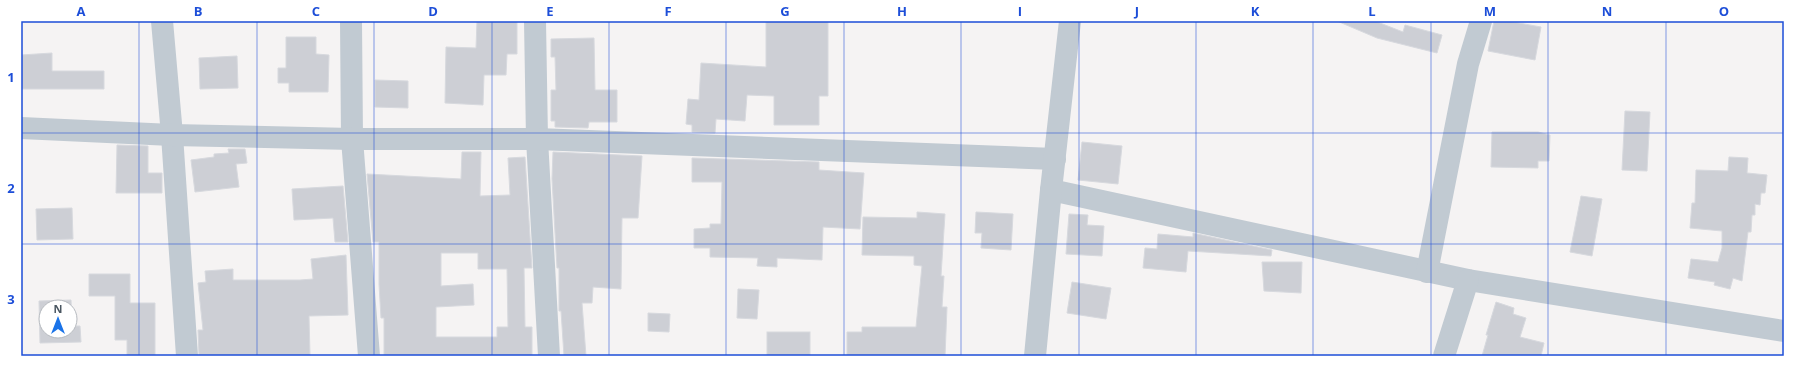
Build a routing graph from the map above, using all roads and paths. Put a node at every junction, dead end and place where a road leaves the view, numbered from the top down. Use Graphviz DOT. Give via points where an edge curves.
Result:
graph roads {
  1 [pos="162,21"];
  2 [pos="351,21"];
  3 [pos="535,21"];
  4 [pos="1070,21"];
  5 [pos="1481,21"];
  6 [pos="21,128"];
  7 [pos="172,135"];
  8 [pos="352,139"];
  9 [pos="537,139"];
  10 [pos="1055,159"];
  11 [pos="1051,190"];
  12 [pos="1428,272"];
  13 [pos="1468,280"];
  14 [pos="1784,331"];
  15 [pos="187,356"];
  16 [pos="369,356"];
  17 [pos="549,356"];
  18 [pos="1035,356"];
  19 [pos="1444,356"];
  1 -- 7 [label="street"];
  2 -- 8 [label="street"];
  3 -- 9 [label="street"];
  4 -- 10 [label="street"];
  5 -- 12 [label="street" via="1468,64"];
  6 -- 7 [label="street"];
  7 -- 8 [label="street"];
  7 -- 15 [label="street"];
  8 -- 9 [label="street"];
  8 -- 16 [label="street"];
  9 -- 10 [label="street"];
  9 -- 17 [label="street"];
  10 -- 11 [label="street"];
  11 -- 12 [label="street"];
  11 -- 18 [label="street"];
  12 -- 13 [label="street"];
  13 -- 14 [label="street"];
  13 -- 19 [label="street"];
}
